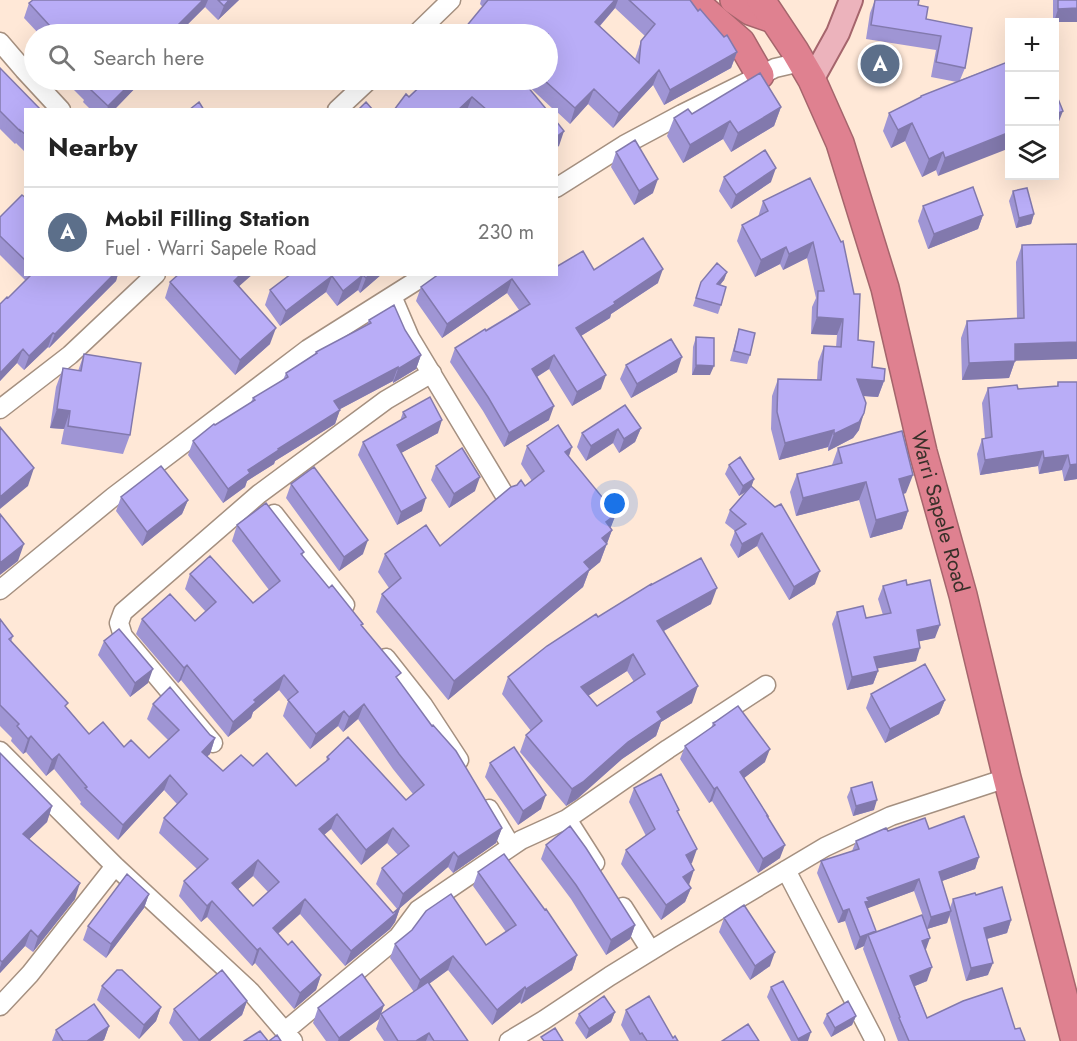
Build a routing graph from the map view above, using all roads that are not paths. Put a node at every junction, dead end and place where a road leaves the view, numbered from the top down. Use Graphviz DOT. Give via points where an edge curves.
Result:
graph roads {
  1 [pos="451,0"];
  2 [pos="693,0"];
  3 [pos="734,0"];
  4 [pos="851,0"];
  5 [pos="767,10"];
  6 [pos="426,24"];
  7 [pos="0,42"];
  8 [pos="24,70"];
  9 [pos="806,71"];
  10 [pos="760,75"];
  11 [pos="42,90"];
  12 [pos="358,90"];
  13 [pos="59,108"];
  14 [pos="339,108"];
  15 [pos="558,187"];
  16 [pos="154,276"];
  17 [pos="424,276"];
  18 [pos="392,296"];
  19 [pos="432,373"];
  20 [pos="0,409"];
  21 [pos="504,494"];
  22 [pos="259,495"];
  23 [pos="0,590"];
  24 [pos="359,622"];
  25 [pos="373,641"];
  26 [pos="766,685"];
  27 [pos="213,743"];
  28 [pos="0,751"];
  29 [pos="466,771"];
  30 [pos="1007,778"];
  31 [pos="483,799"];
  32 [pos="567,819"];
  33 [pos="511,846"];
  34 [pos="115,866"];
  35 [pos="786,870"];
  36 [pos="603,875"];
  37 [pos="615,894"];
  38 [pos="651,951"];
  39 [pos="0,1006"];
  40 [pos="289,1036"];
  41 [pos="509,1041"];
  42 [pos="875,1041"];
  43 [pos="1075,1041"];
  1 -- 6 [label="street"];
  2 -- 10 [label="highway" via="741,42"];
  3 -- 5 [label="highway" via="750,11"];
  4 -- 9 [label="main road" via="838,33"];
  5 -- 9 [label="highway, Warri Sapele Road"];
  7 -- 8 [label="street"];
  9 -- 10 [label="street" via="775,68"];
  9 -- 30 [label="highway, Warri Sapele Road" via="840,143 885,288"];
  10 -- 15 [label="street" via="624,146"];
  11 -- 13 [label="street"];
  12 -- 14 [label="street"];
  16 -- 20 [label="street" via="70,355"];
  17 -- 18 [label="street"];
  18 -- 19 [label="street" via="410,338"];
  18 -- 23 [label="street" via="270,378 113,497"];
  19 -- 21 [label="street"];
  19 -- 22 [label="street" via="386,400"];
  22 -- 24 [label="street"];
  22 -- 27 [label="street" via="123,612 119,623 123,636"];
  25 -- 29 [label="street" via="423,705"];
  26 -- 32 [label="street"];
  28 -- 34 [label="street"];
  30 -- 35 [label="street" via="891,816"];
  30 -- 43 [label="highway, Warri Sapele Road"];
  31 -- 33 [label="street"];
  32 -- 33 [label="street"];
  32 -- 36 [label="street"];
  33 -- 40 [label="street" via="418,910 398,937"];
  34 -- 39 [label="street"];
  34 -- 40 [label="street" via="251,992"];
  35 -- 38 [label="street"];
  35 -- 42 [label="street"];
  37 -- 38 [label="street"];
  38 -- 41 [label="street"];
}
